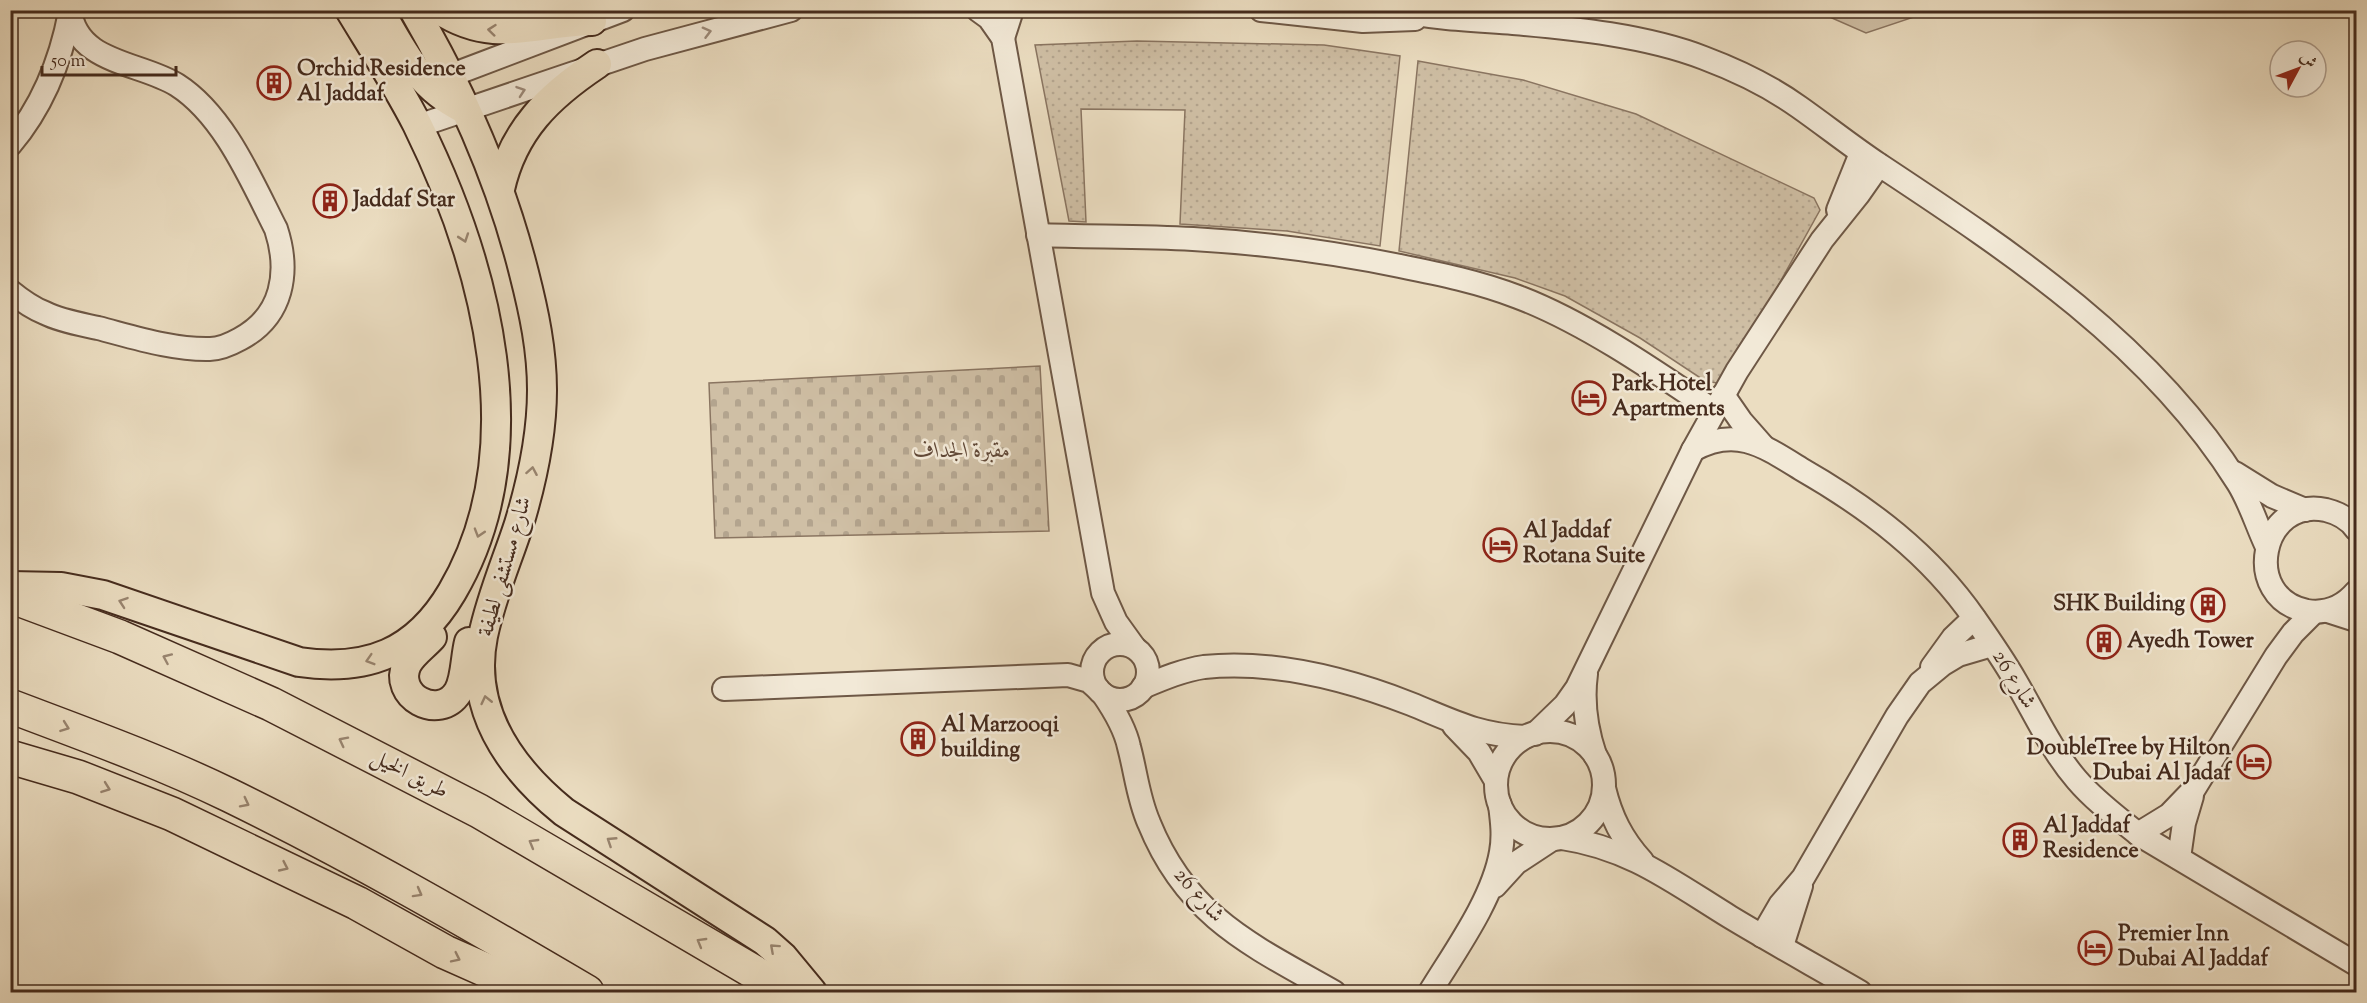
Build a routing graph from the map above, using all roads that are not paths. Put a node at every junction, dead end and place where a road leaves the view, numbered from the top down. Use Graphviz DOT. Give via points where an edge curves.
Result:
graph roads {
  1 [pos="70,10"];
  2 [pos="350,10"];
  3 [pos="379,10"];
  4 [pos="414,10"];
  5 [pos="440,10"];
  6 [pos="623,10"];
  7 [pos="791,10"];
  8 [pos="978,10"];
  9 [pos="1012,10"];
  10 [pos="1262,10"];
  11 [pos="1396,10"];
  12 [pos="1425,17"];
  13 [pos="592,21"];
  14 [pos="1003,38"];
  15 [pos="102,56"];
  16 [pos="597,64"];
  17 [pos="53,73"];
  18 [pos="426,86"];
  19 [pos="466,110"];
  20 [pos="418,126"];
  21 [pos="10,146"];
  22 [pos="1870,159"];
  23 [pos="500,189"];
  24 [pos="1038,235"];
  25 [pos="10,291"];
  26 [pos="1718,403"];
  27 [pos="1763,446"];
  28 [pos="1693,450"];
  29 [pos="2226,466"];
  30 [pos="2305,510"];
  31 [pos="2356,529"];
  32 [pos="2267,547"];
  33 [pos="468,564"];
  34 [pos="502,569"];
  35 [pos="10,586"];
  36 [pos="2274,590"];
  37 [pos="2356,592"];
  38 [pos="1103,593"];
  39 [pos="10,596"];
  40 [pos="2321,611"];
  41 [pos="1974,618"];
  42 [pos="2356,620"];
  43 [pos="1992,645"];
  44 [pos="1137,650"];
  45 [pos="1097,656"];
  46 [pos="2277,656"];
  47 [pos="1203,668"];
  48 [pos="1586,670"];
  49 [pos="1929,674"];
  50 [pos="1056,677"];
  51 [pos="724,689"];
  52 [pos="1142,689"];
  53 [pos="1100,691"];
  54 [pos="10,706"];
  55 [pos="1440,717"];
  56 [pos="1530,735"];
  57 [pos="1129,746"];
  58 [pos="1595,755"];
  59 [pos="10,757"];
  60 [pos="1604,789"];
  61 [pos="2194,789"];
  62 [pos="1498,792"];
  63 [pos="2138,834"];
  64 [pos="1556,839"];
  65 [pos="2179,858"];
  66 [pos="1645,864"];
  67 [pos="1488,894"];
  68 [pos="1772,941"];
  69 [pos="2356,964"];
  70 [pos="535,993"];
  71 [pos="587,993"];
  72 [pos="788,993"];
  73 [pos="812,993"];
  74 [pos="1334,993"];
  75 [pos="1430,993"];
  76 [pos="1860,993"];
  1 -- 15 [label="street" via="83,42"];
  1 -- 17 [label="street"];
  2 -- 18 [label="main road, شارع مستشفى لطيفة"];
  3 -- 18 [label="main road"];
  4 -- 18 [label="main road, شارع مستشفى لطيفة"];
  13 -- 5 [label="main road, one-way" via="506,31 480,28"];
  6 -- 13 [label="street"];
  16 -- 7 [label="street, one-way"];
  8 -- 14 [label="street"];
  9 -- 14 [label="street"];
  10 -- 12 [label="street" via="1373,21"];
  11 -- 12 [label="street"];
  12 -- 22 [label="street" via="1580,30 1703,57 1797,105"];
  13 -- 18 [label="street"];
  14 -- 24 [label="street"];
  15 -- 17 [label="street" via="69,60"];
  15 -- 25 [label="street" via="156,73 198,101 215,120 276,229 284,267 274,306 248,335 211,349 137,338 46,314"];
  19 -- 16 [label="street, one-way"];
  16 -- 23 [label="main road" via="550,100 523,130 504,169"];
  17 -- 21 [label="street"];
  18 -- 19 [label="main road, شارع مستشفى لطيفة"];
  18 -- 20 [label="main road, شارع مستشفى لطيفة"];
  19 -- 20 [label="street"];
  19 -- 23 [label="main road, شارع مستشفى لطيفة"];
  20 -- 33 [label="main road, شارع مستشفى لطيفة, one-way" via="471,259 490,346 495,390 494,461 485,513"];
  22 -- 26 [label="street" via="1846,188 1834,223"];
  22 -- 29 [label="street" via="1989,237 2085,312 2160,385"];
  34 -- 23 [label="main road, شارع مستشفى لطيفة, one-way" via="531,482 542,391 531,303"];
  24 -- 26 [label="street" via="1191,239 1278,246 1383,262 1481,284 1521,298 1571,323"];
  24 -- 38 [label="street"];
  26 -- 27 [label="street, شارع 26"];
  26 -- 28 [label="street"];
  27 -- 28 [label="street, شارع 26" via="1727,438 1709,441"];
  27 -- 41 [label="street, شارع 26" via="1866,509 1905,540 1941,576"];
  28 -- 48 [label="street"];
  29 -- 30 [label="street" via="2272,496"];
  29 -- 32 [label="street" via="2242,490"];
  30 -- 31 [label="street" via="2333,512"];
  30 -- 32 [label="street" via="2277,527"];
  32 -- 36 [label="street" via="2267,573"];
  33 -- 34 [label="main road" via="459,596 446,621 406,666 408,691 428,705 445,704 458,692 479,609 488,587"];
  33 -- 35 [label="main road, شارع مستشفى لطيفة, one-way" via="430,623 409,642 374,659 327,666 298,663 103,595 61,587"];
  73 -- 34 [label="main road, شارع مستشفى لطيفة, one-way" via="765,941 564,812 511,759 495,732 480,674 483,638"];
  36 -- 40 [label="street" via="2296,608"];
  36 -- 46 [label="street" via="2282,623"];
  37 -- 40 [label="street" via="2345,603"];
  38 -- 44 [label="street" via="1116,622"];
  38 -- 45 [label="street"];
  72 -- 39 [label="highway, طريق الخيل, one-way" via="479,811 271,704 120,638"];
  40 -- 42 [label="street"];
  40 -- 46 [label="street" via="2294,633"];
  41 -- 43 [label="street, شارع 26"];
  41 -- 49 [label="street" via="1944,649"];
  43 -- 49 [label="street" via="1958,655"];
  43 -- 63 [label="street, شارع 26" via="2052,747 2077,780"];
  44 -- 45 [label="street" via="1112,645"];
  44 -- 47 [label="street"];
  44 -- 52 [label="street" via="1148,673"];
  45 -- 50 [label="street"];
  45 -- 53 [label="street" via="1093,674"];
  46 -- 61 [label="street"];
  47 -- 52 [label="street" via="1172,675"];
  47 -- 55 [label="street" via="1237,666 1308,674 1377,692"];
  48 -- 56 [label="street" via="1565,705"];
  48 -- 58 [label="street" via="1585,713"];
  49 -- 68 [label="street" via="1897,716 1803,878 1780,905"];
  50 -- 51 [label="street"];
  50 -- 53 [label="street" via="1079,677"];
  52 -- 53 [label="street" via="1127,699"];
  52 -- 57 [label="street, شارع 26" via="1131,723"];
  53 -- 57 [label="street, شارع 26"];
  54 -- 71 [label="highway, one-way" via="228,795 420,894"];
  55 -- 56 [label="street" via="1482,732"];
  55 -- 62 [label="street" via="1473,745 1489,766"];
  56 -- 58 [label="street" via="1567,734"];
  56 -- 62 [label="street" via="1502,760"];
  57 -- 74 [label="street, شارع 26" via="1136,785 1149,823 1166,859 1189,891 1216,921 1248,944"];
  58 -- 60 [label="street"];
  59 -- 70 [label="highway, one-way" via="78,777 181,818 347,898 461,960"];
  60 -- 64 [label="street" via="1591,820 1573,835"];
  60 -- 66 [label="street" via="1618,830"];
  61 -- 63 [label="street" via="2169,815"];
  61 -- 65 [label="street"];
  62 -- 64 [label="street" via="1511,822 1519,830"];
  62 -- 67 [label="street" via="1502,849"];
  63 -- 65 [label="street, شارع 26"];
  64 -- 66 [label="street" via="1605,847"];
  64 -- 67 [label="street" via="1516,863"];
  65 -- 69 [label="street, شارع 26"];
  66 -- 68 [label="street"];
  67 -- 75 [label="street"];
  68 -- 76 [label="street"];
}
